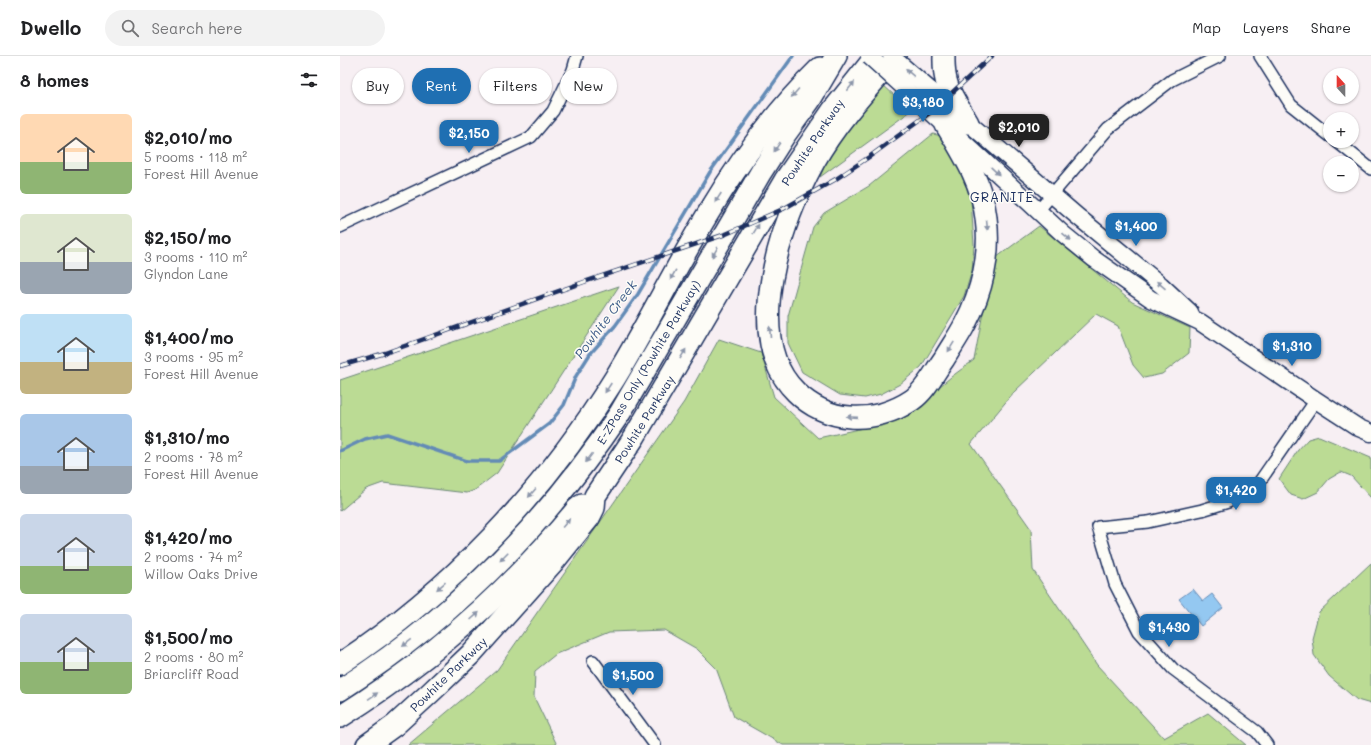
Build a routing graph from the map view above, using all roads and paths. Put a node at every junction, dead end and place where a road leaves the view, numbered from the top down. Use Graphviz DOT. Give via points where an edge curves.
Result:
graph roads {
  1 [pos="577,56"];
  2 [pos="832,56"];
  3 [pos="836,56"];
  4 [pos="869,56"];
  5 [pos="876,56"];
  6 [pos="891,56"];
  7 [pos="896,56"];
  8 [pos="944,56"];
  9 [pos="1220,56"];
  10 [pos="1260,56"];
  11 [pos="924,95"];
  12 [pos="968,123"];
  13 [pos="946,125"];
  14 [pos="1323,130"];
  15 [pos="1345,148"];
  16 [pos="1371,169"];
  17 [pos="1052,195"];
  18 [pos="1038,211"];
  19 [pos="341,224"];
  20 [pos="1200,322"];
  21 [pos="1316,400"];
  22 [pos="1371,433"];
  23 [pos="595,496"];
  24 [pos="593,661"];
  25 [pos="340,664"];
  26 [pos="340,690"];
  27 [pos="340,717"];
  28 [pos="368,745"];
  29 [pos="654,745"];
  30 [pos="1267,745"];
  1 -- 19 [label="street" via="574,70 553,111 531,137"];
  2 -- 25 [label="highway, one-way" via="798,89 733,174 614,379 579,432 540,483 501,528 452,576 386,631"];
  3 -- 26 [label="highway, E-ZPass Only (Powhite Parkway), one-way" via="810,100 761,172 620,413 570,483 515,547 453,606 420,634"];
  4 -- 11 [label="main road, bridge"];
  23 -- 5 [label="highway, Powhite Parkway, one-way" via="635,436 785,180 833,110"];
  11 -- 6 [label="main road, one-way, bridge"];
  13 -- 7 [label="highway, one-way" via="973,170 986,218 986,260 974,305 926,386 912,400 891,411 865,417 850,418 823,411 793,389 775,359 769,320 774,264 786,224 815,161 845,117"];
  8 -- 12 [label="highway" via="946,85"];
  9 -- 17 [label="street" via="1172,80 1108,129"];
  10 -- 14 [label="street" via="1291,105"];
  11 -- 12 [label="main road"];
  11 -- 13 [label="main road"];
  12 -- 17 [label="main road"];
  13 -- 18 [label="main road, one-way"];
  15 -- 16 [label="street"];
  17 -- 18 [label="street"];
  20 -- 17 [label="main road, one-way" via="1161,285"];
  18 -- 20 [label="main road, one-way" via="1094,259 1151,299"];
  20 -- 21 [label="main road"];
  21 -- 22 [label="main road"];
  21 -- 30 [label="street" via="1258,484 1228,502 1148,522 1098,526 1115,584 1138,631 1173,670 1257,732"];
  27 -- 23 [label="highway, one-way" via="423,660 473,618 525,568 577,509"];
  23 -- 28 [label="highway, Powhite Parkway" via="594,508 584,524 471,654 395,725"];
  24 -- 29 [label="street"];
}
